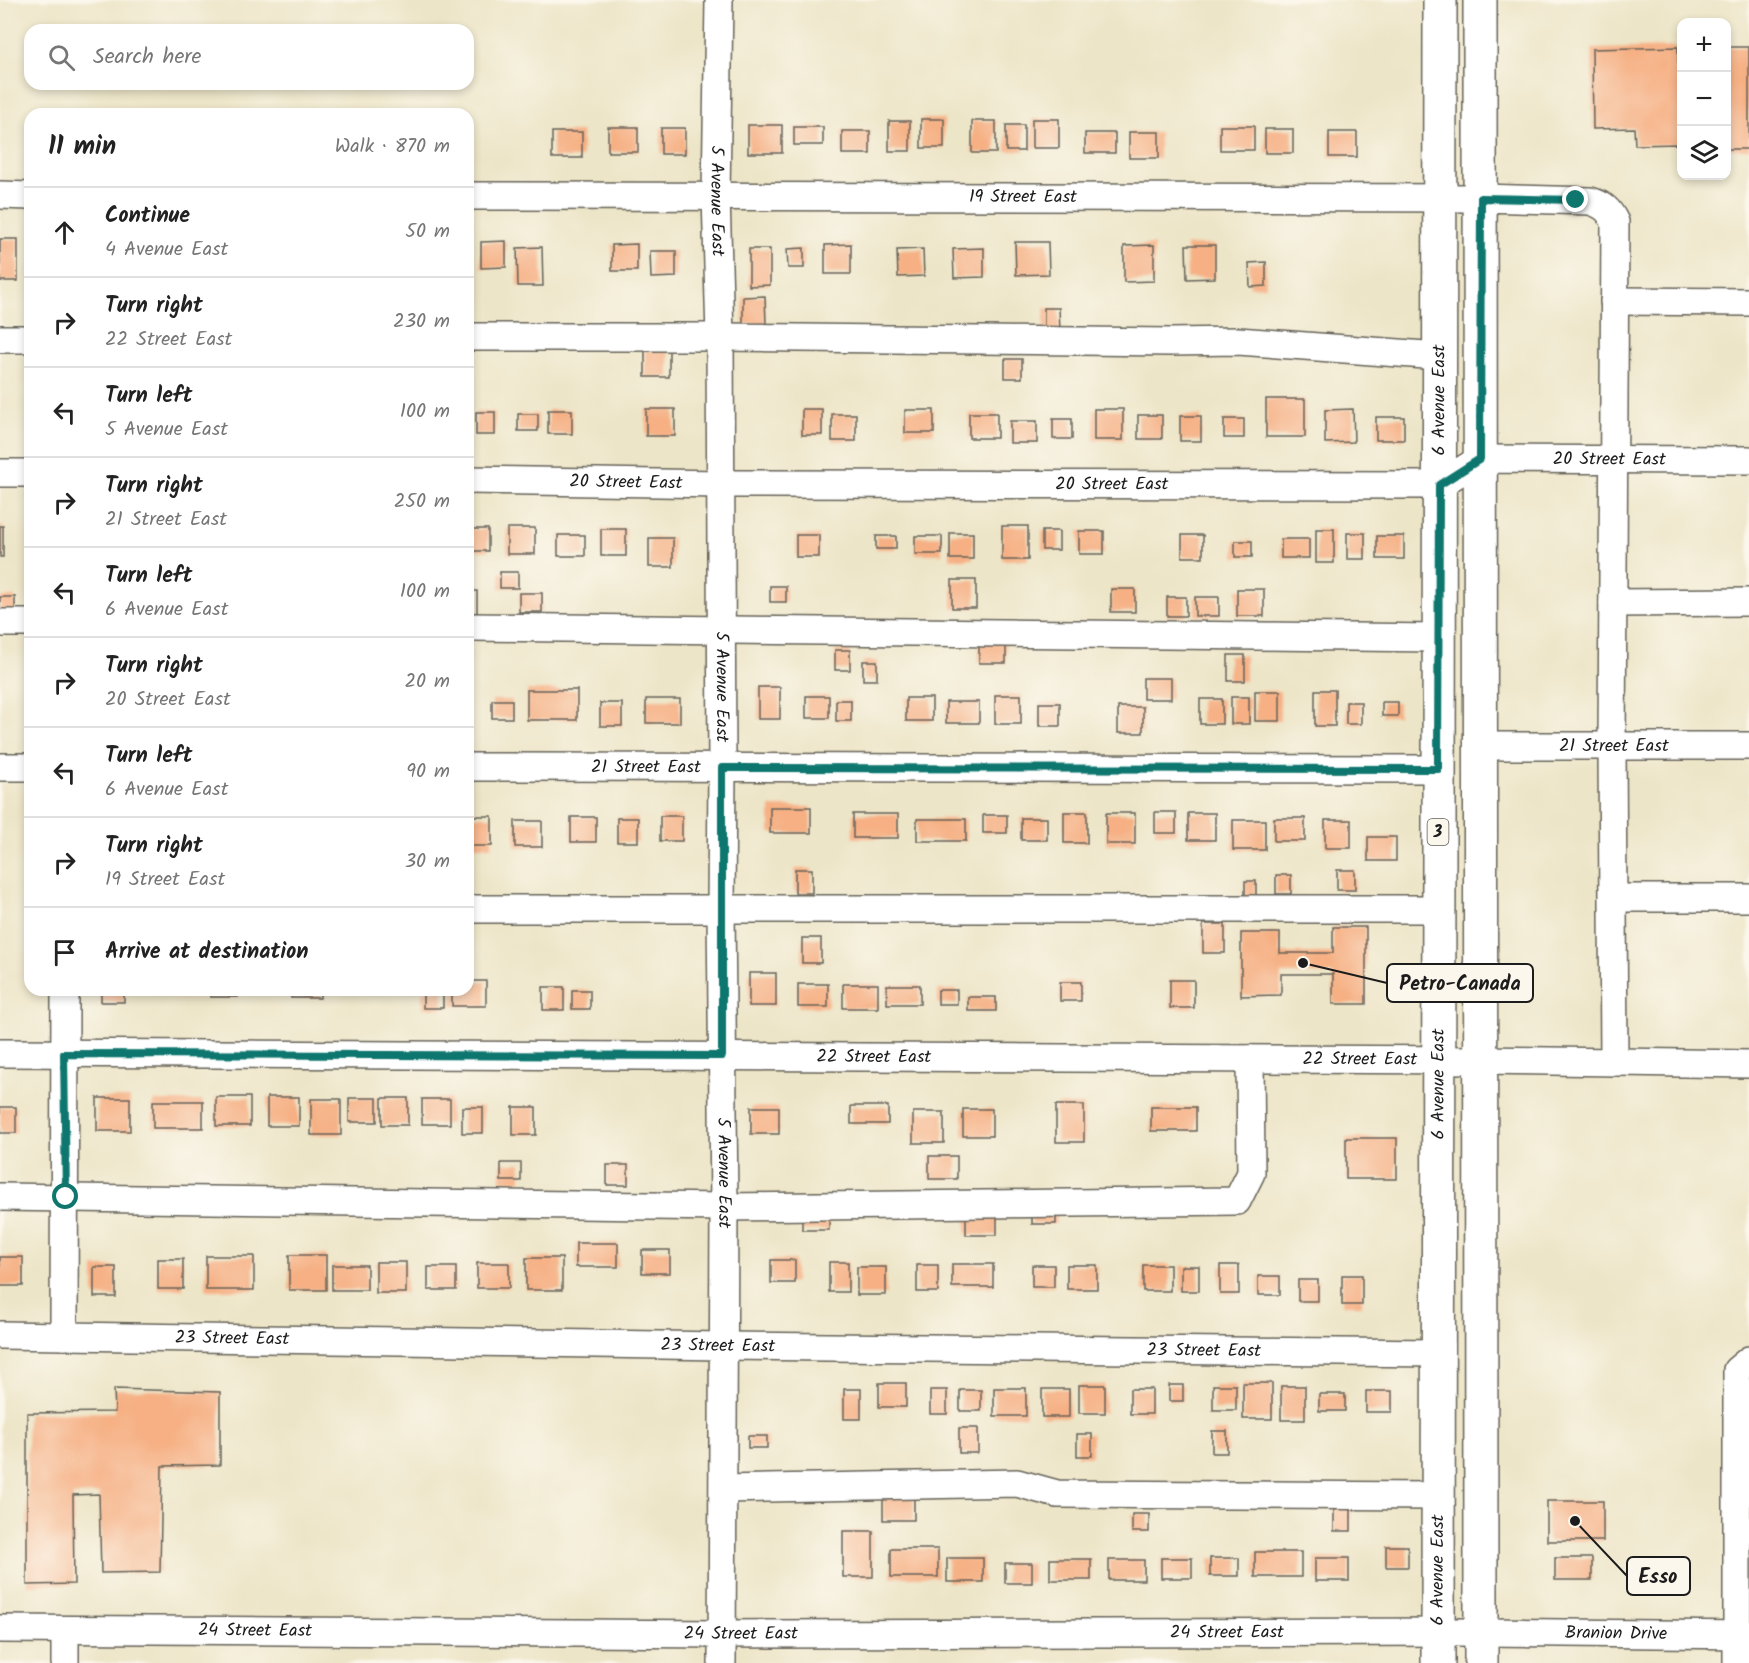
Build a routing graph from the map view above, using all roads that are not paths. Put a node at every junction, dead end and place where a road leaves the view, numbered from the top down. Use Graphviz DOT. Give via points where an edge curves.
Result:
graph roads {
  1 [pos="719,0"];
  2 [pos="1440,0"];
  3 [pos="1480,0"];
  4 [pos="0,195"];
  5 [pos="716,195"];
  6 [pos="24,196"];
  7 [pos="474,196"];
  8 [pos="1440,198"];
  9 [pos="1481,198"];
  10 [pos="1614,301"];
  11 [pos="1749,302"];
  12 [pos="720,337"];
  13 [pos="474,338"];
  14 [pos="0,339"];
  15 [pos="24,339"];
  16 [pos="1439,356"];
  17 [pos="1480,459"];
  18 [pos="1613,460"];
  19 [pos="1749,460"];
  20 [pos="0,473"];
  21 [pos="24,473"];
  22 [pos="474,480"];
  23 [pos="721,484"];
  24 [pos="1439,485"];
  25 [pos="1749,602"];
  26 [pos="1613,603"];
  27 [pos="0,623"];
  28 [pos="24,623"];
  29 [pos="474,627"];
  30 [pos="721,629"];
  31 [pos="1439,638"];
  32 [pos="1479,746"];
  33 [pos="1612,746"];
  34 [pos="1749,746"];
  35 [pos="24,766"];
  36 [pos="0,767"];
  37 [pos="474,767"];
  38 [pos="722,768"];
  39 [pos="1438,769"];
  40 [pos="1614,898"];
  41 [pos="1749,898"];
  42 [pos="474,909"];
  43 [pos="1439,909"];
  44 [pos="721,910"];
  45 [pos="64,996"];
  46 [pos="0,1053"];
  47 [pos="64,1054"];
  48 [pos="722,1056"];
  49 [pos="1250,1059"];
  50 [pos="1438,1060"];
  51 [pos="1481,1060"];
  52 [pos="1614,1062"];
  53 [pos="1749,1064"];
  54 [pos="0,1197"];
  55 [pos="66,1197"];
  56 [pos="724,1207"];
  57 [pos="0,1335"];
  58 [pos="64,1336"];
  59 [pos="723,1347"];
  60 [pos="1438,1353"];
  61 [pos="1749,1360"];
  62 [pos="724,1489"];
  63 [pos="1436,1496"];
  64 [pos="0,1629"];
  65 [pos="64,1630"];
  66 [pos="723,1634"];
  67 [pos="1743,1635"];
  68 [pos="1438,1648"];
  69 [pos="1481,1648"];
  70 [pos="65,1663"];
  71 [pos="722,1663"];
  72 [pos="1737,1663"];
  1 -- 5 [label="street, 5 Avenue East"];
  2 -- 8 [label="main road, 6 Avenue East / 3"];
  3 -- 9 [label="main road"];
  4 -- 6 [label="street"];
  5 -- 7 [label="street, 19 Street East"];
  5 -- 8 [label="street, 19 Street East"];
  5 -- 12 [label="street, 5 Avenue East"];
  8 -- 9 [label="street, 19 Street East"];
  8 -- 16 [label="main road, 6 Avenue East / 3"];
  9 -- 10 [label="street, 19 Street East" via="1576,200 1607,209 1615,222"];
  9 -- 17 [label="main road"];
  10 -- 11 [label="street"];
  10 -- 18 [label="street, 19 Street East"];
  12 -- 13 [label="street"];
  12 -- 16 [label="street" via="1238,341"];
  12 -- 23 [label="street, 5 Avenue East"];
  14 -- 15 [label="street"];
  16 -- 24 [label="main road, 6 Avenue East / 3"];
  17 -- 18 [label="street, 20 Street East"];
  17 -- 24 [label="street"];
  17 -- 32 [label="main road"];
  18 -- 19 [label="street, 20 Street East"];
  18 -- 26 [label="street, 19 Street East"];
  20 -- 21 [label="street"];
  22 -- 23 [label="street, 20 Street East"];
  23 -- 24 [label="street, 20 Street East"];
  23 -- 30 [label="street, 5 Avenue East"];
  24 -- 31 [label="main road, 6 Avenue East / 3"];
  25 -- 26 [label="street"];
  26 -- 33 [label="street, 19 Street East"];
  27 -- 28 [label="street"];
  29 -- 30 [label="street"];
  30 -- 31 [label="street"];
  30 -- 38 [label="street, 5 Avenue East"];
  31 -- 39 [label="main road, 6 Avenue East / 3"];
  32 -- 33 [label="street, 21 Street East"];
  32 -- 51 [label="main road"];
  33 -- 34 [label="street, 21 Street East"];
  33 -- 40 [label="street, 19 Street East"];
  35 -- 36 [label="street"];
  37 -- 38 [label="street, 21 Street East"];
  38 -- 39 [label="street, 21 Street East"];
  38 -- 44 [label="street, 5 Avenue East"];
  39 -- 43 [label="main road, 6 Avenue East / 3"];
  40 -- 41 [label="street"];
  40 -- 52 [label="street, 19 Street East"];
  42 -- 44 [label="street"];
  43 -- 44 [label="street"];
  43 -- 50 [label="main road, 6 Avenue East / 3"];
  44 -- 48 [label="street, 5 Avenue East"];
  45 -- 47 [label="street"];
  46 -- 47 [label="street, 22 Street East"];
  47 -- 48 [label="street, 22 Street East"];
  47 -- 55 [label="street"];
  48 -- 49 [label="street, 22 Street East"];
  48 -- 56 [label="street, 5 Avenue East"];
  49 -- 50 [label="street, 22 Street East"];
  49 -- 56 [label="street" via="1251,1173 1237,1201"];
  50 -- 51 [label="street, 22 Street East"];
  50 -- 60 [label="main road, 6 Avenue East / 3"];
  51 -- 52 [label="street, 22 Street East"];
  51 -- 69 [label="main road"];
  52 -- 53 [label="street, 22 Street East"];
  54 -- 55 [label="street"];
  55 -- 56 [label="street"];
  55 -- 58 [label="street"];
  56 -- 59 [label="street, 5 Avenue East"];
  57 -- 58 [label="street, 23 Street East"];
  58 -- 59 [label="street, 23 Street East"];
  59 -- 60 [label="street, 23 Street East"];
  59 -- 62 [label="street, 5 Avenue East"];
  60 -- 63 [label="main road, 6 Avenue East / 3"];
  61 -- 67 [label="street" via="1737,1370"];
  62 -- 63 [label="street" via="1017,1483 1058,1494"];
  62 -- 66 [label="street, 5 Avenue East"];
  63 -- 68 [label="main road, 6 Avenue East / 3"];
  64 -- 65 [label="street, 24 Street East"];
  65 -- 66 [label="street, 24 Street East"];
  65 -- 70 [label="street"];
  66 -- 68 [label="street, 24 Street East"];
  66 -- 71 [label="street, 5 Avenue East"];
  67 -- 69 [label="street, Branion Drive"];
  67 -- 72 [label="street"];
  68 -- 69 [label="street, 24 Street East"];
}
